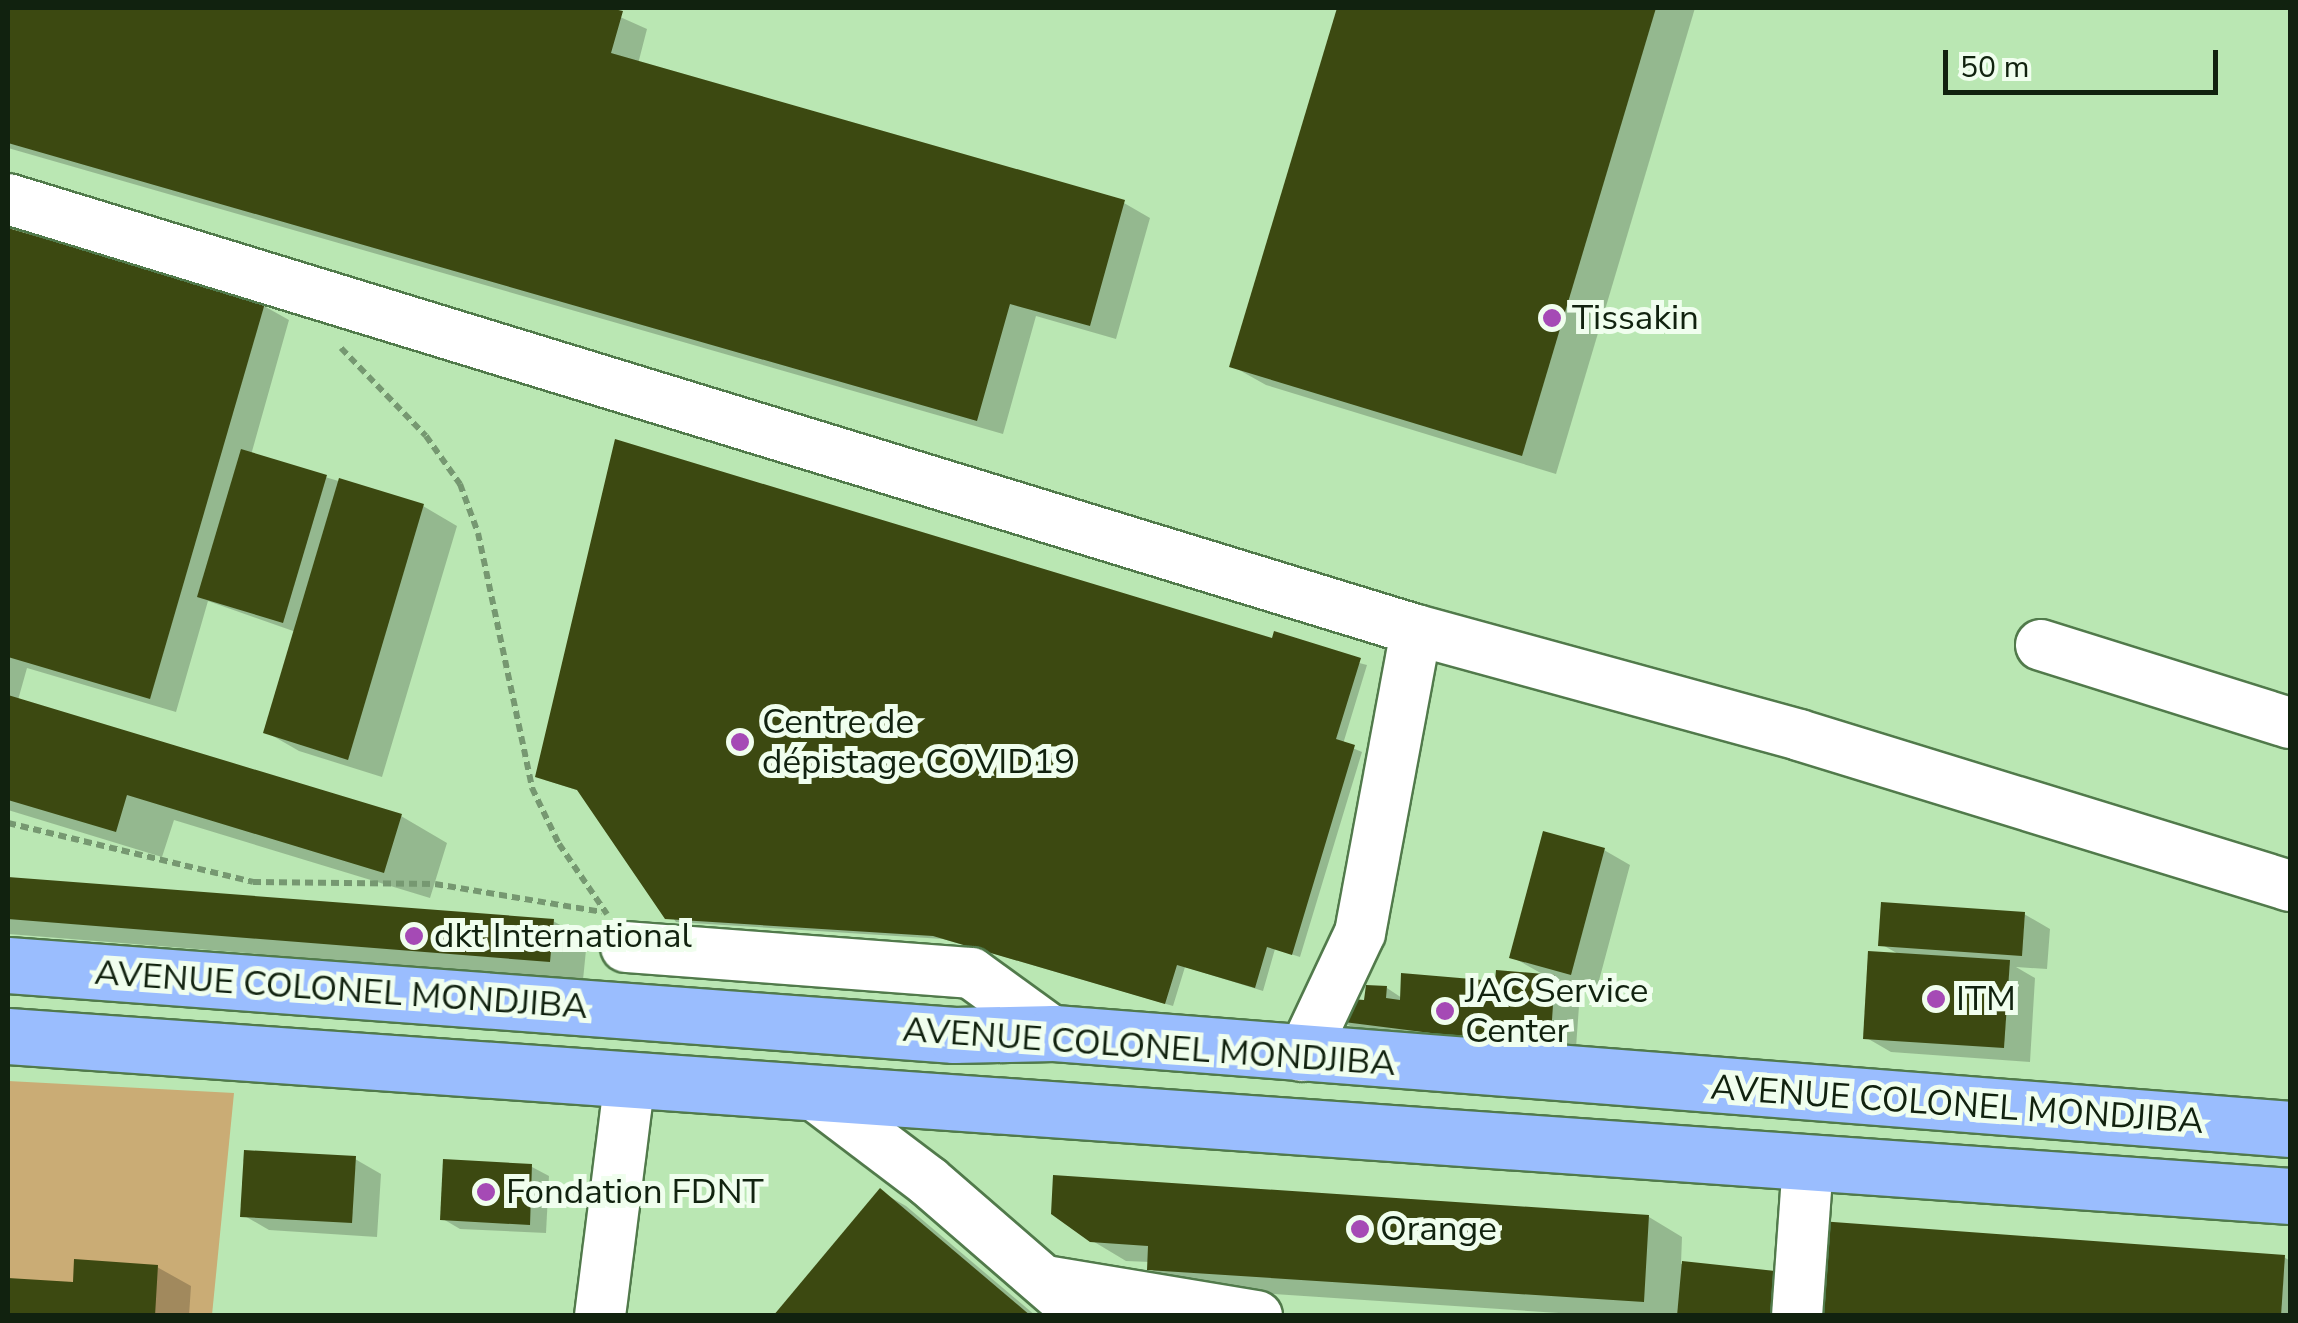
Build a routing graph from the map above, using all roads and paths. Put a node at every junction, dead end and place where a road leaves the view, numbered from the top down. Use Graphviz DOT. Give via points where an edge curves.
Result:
graph roads {
  1 [pos="8,199"];
  2 [pos="330,339"];
  3 [pos="1416,630"];
  4 [pos="2041,645"];
  5 [pos="2290,723"];
  6 [pos="8,823"];
  7 [pos="2290,886"];
  8 [pos="612,922"];
  9 [pos="8,965"];
  10 [pos="8,973"];
  11 [pos="354,991"];
  12 [pos="819,1025"];
  13 [pos="8,1033"];
  14 [pos="1054,1034"];
  15 [pos="1302,1056"];
  16 [pos="630,1080"];
  17 [pos="813,1094"];
  18 [pos="2290,1129"];
  19 [pos="1808,1163"];
  20 [pos="2290,1196"];
  21 [pos="1044,1281"];
  22 [pos="600,1316"];
  23 [pos="1084,1316"];
  24 [pos="1258,1316"];
  25 [pos="1796,1316"];
  1 -- 3 [label="street"];
  2 -- 8 [label="path" via="426,436 460,484 478,533 532,788"];
  3 -- 7 [label="street" via="1799,734"];
  3 -- 15 [label="street" via="1360,933"];
  4 -- 5 [label="street"];
  6 -- 8 [label="path" via="253,882 435,884"];
  8 -- 14 [label="street" via="971,974"];
  9 -- 11 [label="main road, AVENUE COLONEL MONDJIBA"];
  10 -- 11 [label="main road"];
  11 -- 12 [label="main road, AVENUE COLONEL MONDJIBA"];
  12 -- 14 [label="main road, AVENUE COLONEL MONDJIBA" via="954,1036"];
  12 -- 17 [label="main road"];
  13 -- 16 [label="main road, AVENUE COLONEL MONDJIBA"];
  14 -- 15 [label="main road, AVENUE COLONEL MONDJIBA"];
  15 -- 18 [label="main road, AVENUE COLONEL MONDJIBA"];
  16 -- 17 [label="main road, AVENUE COLONEL MONDJIBA"];
  16 -- 22 [label="street"];
  17 -- 19 [label="main road, AVENUE COLONEL MONDJIBA"];
  17 -- 21 [label="street"];
  19 -- 20 [label="main road, AVENUE COLONEL MONDJIBA"];
  19 -- 25 [label="street"];
  21 -- 23 [label="street"];
  21 -- 24 [label="street"];
}
